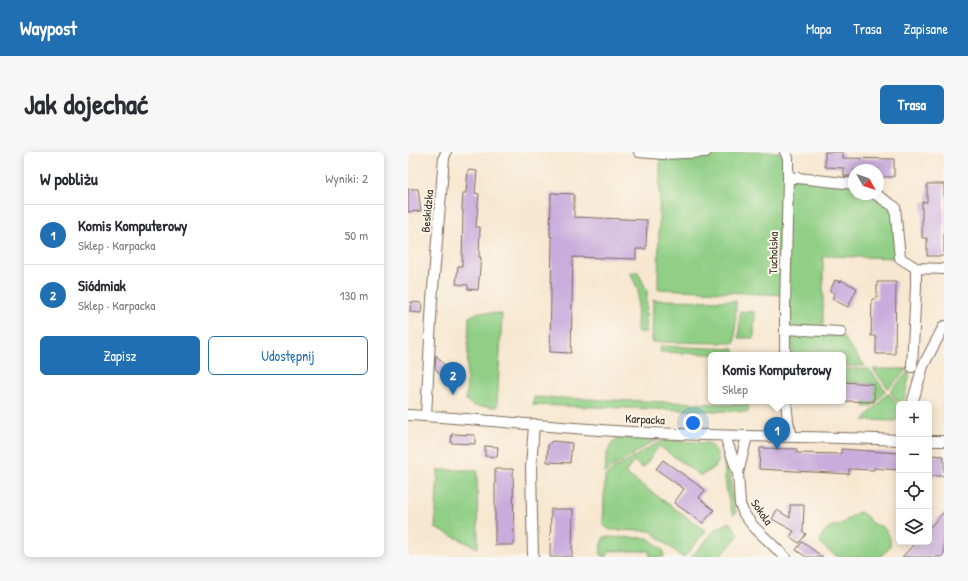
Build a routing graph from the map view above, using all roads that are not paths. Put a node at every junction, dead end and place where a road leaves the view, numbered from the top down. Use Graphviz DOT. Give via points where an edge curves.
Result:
graph roads {
  1 [pos="446,152"];
  2 [pos="639,152"];
  3 [pos="706,152"];
  4 [pos="785,152"];
  5 [pos="788,177"];
  6 [pos="848,183"];
  7 [pos="884,200"];
  8 [pos="916,268"];
  9 [pos="944,269"];
  10 [pos="944,326"];
  11 [pos="785,329"];
  12 [pos="841,332"];
  13 [pos="785,352"];
  14 [pos="912,367"];
  15 [pos="913,401"];
  16 [pos="786,404"];
  17 [pos="408,416"];
  18 [pos="426,416"];
  19 [pos="534,424"];
  20 [pos="725,436"];
  21 [pos="747,436"];
  22 [pos="792,436"];
  23 [pos="896,440"];
  24 [pos="932,441"];
  25 [pos="944,441"];
  26 [pos="738,473"];
  27 [pos="533,557"];
  28 [pos="785,557"];
  1 -- 18 [label="street, Beskidzka" via="432,300"];
  2 -- 3 [label="street"];
  4 -- 5 [label="street, Tucholska" via="788,158"];
  5 -- 6 [label="street"];
  5 -- 11 [label="street, Tucholska"];
  7 -- 8 [label="street" via="895,207 900,258"];
  8 -- 9 [label="street"];
  8 -- 14 [label="street"];
  10 -- 15 [label="street" via="923,366"];
  11 -- 12 [label="street"];
  11 -- 13 [label="street, Tucholska"];
  16 -- 22 [label="street"];
  17 -- 18 [label="street, Karpacka"];
  18 -- 19 [label="street, Karpacka"];
  19 -- 20 [label="street, Karpacka"];
  19 -- 27 [label="street" via="531,468"];
  20 -- 21 [label="street, Karpacka"];
  20 -- 26 [label="street, Sokola"];
  21 -- 22 [label="street, Karpacka"];
  21 -- 26 [label="street, Sokola"];
  22 -- 23 [label="street, Karpacka"];
  24 -- 25 [label="street"];
  26 -- 28 [label="street, Sokola" via="740,504 744,514"];
}
